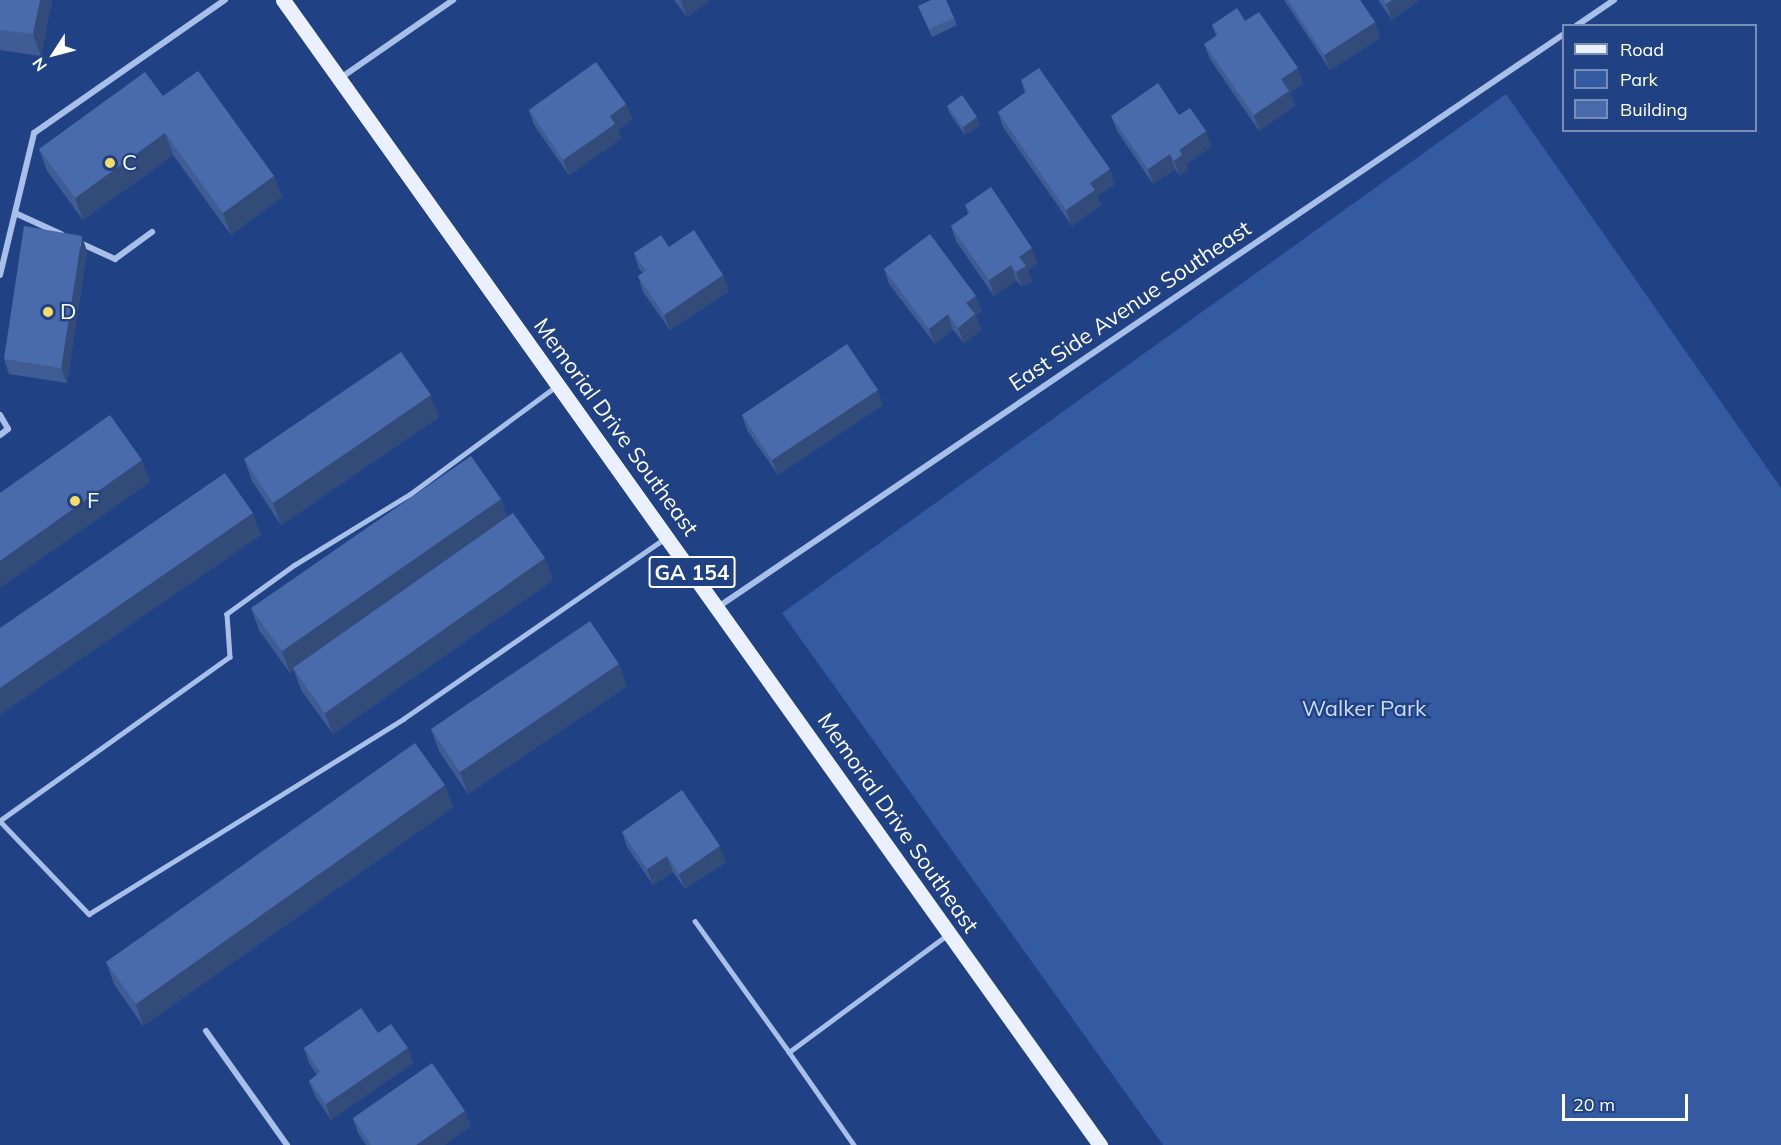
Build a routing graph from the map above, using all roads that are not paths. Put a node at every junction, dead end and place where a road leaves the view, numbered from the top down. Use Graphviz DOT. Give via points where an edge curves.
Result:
graph roads {
  1 [pos="225,0"];
  2 [pos="283,0"];
  3 [pos="453,0"];
  4 [pos="1614,0"];
  5 [pos="1579,24"];
  6 [pos="1562,35"];
  7 [pos="338,79"];
  8 [pos="15,213"];
  9 [pos="152,232"];
  10 [pos="0,275"];
  11 [pos="558,386"];
  12 [pos="0,416"];
  13 [pos="0,435"];
  14 [pos="667,537"];
  15 [pos="717,608"];
  16 [pos="0,821"];
  17 [pos="695,921"];
  18 [pos="950,934"];
  19 [pos="206,1031"];
  20 [pos="789,1052"];
  21 [pos="286,1145"];
  22 [pos="854,1145"];
  23 [pos="1100,1145"];
  1 -- 8 [label="street" via="34,133"];
  2 -- 7 [label="main road, Memorial Drive Southeast / GA 154"];
  3 -- 7 [label="street"];
  4 -- 5 [label="street"];
  6 -- 15 [label="street, East Side Avenue Southeast"];
  7 -- 11 [label="main road, Memorial Drive Southeast / GA 154"];
  8 -- 9 [label="street" via="115,258"];
  8 -- 10 [label="street"];
  11 -- 14 [label="main road, Memorial Drive Southeast / GA 154"];
  11 -- 16 [label="lane" via="411,494 295,565 227,614 230,657"];
  12 -- 13 [label="street" via="8,429"];
  14 -- 15 [label="main road, Memorial Drive Southeast / GA 154"];
  14 -- 16 [label="lane" via="403,718 89,914"];
  15 -- 18 [label="main road, Memorial Drive Southeast / GA 154"];
  17 -- 20 [label="lane"];
  18 -- 20 [label="lane"];
  18 -- 23 [label="main road, Memorial Drive Southeast / GA 154"];
  19 -- 21 [label="street"];
  20 -- 22 [label="lane"];
}
